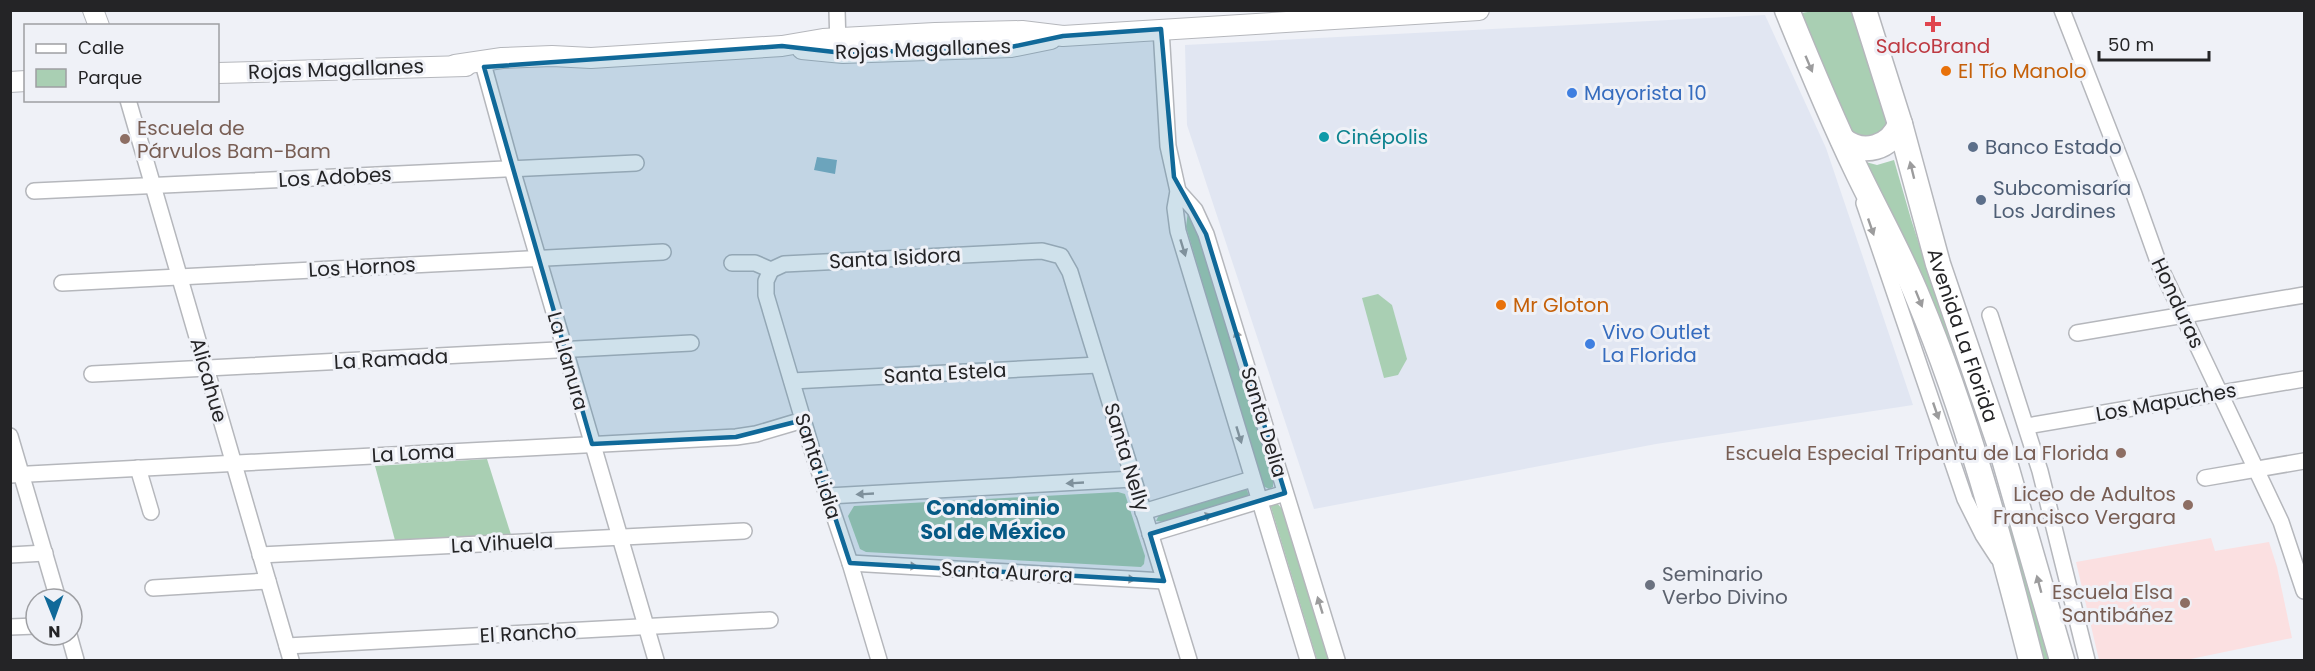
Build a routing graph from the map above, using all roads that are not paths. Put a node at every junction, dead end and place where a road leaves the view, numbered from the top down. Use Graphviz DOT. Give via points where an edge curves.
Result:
graph roads {
  1 [pos="837,10"];
  2 [pos="1479,10"];
  3 [pos="1787,10"];
  4 [pos="1864,10"];
  5 [pos="2062,10"];
  6 [pos="1161,29"];
  7 [pos="838,45"];
  8 [pos="483,64"];
  9 [pos="219,73"];
  10 [pos="129,102"];
  11 [pos="1900,124"];
  12 [pos="1843,140"];
  13 [pos="636,163"];
  14 [pos="512,169"];
  15 [pos="153,186"];
  16 [pos="34,191"];
  17 [pos="1178,191"];
  18 [pos="663,252"];
  19 [pos="1060,256"];
  20 [pos="538,258"];
  21 [pos="732,263"];
  22 [pos="771,270"];
  23 [pos="179,277"];
  24 [pos="62,283"];
  25 [pos="2304,295"];
  26 [pos="1990,315"];
  27 [pos="2183,316"];
  28 [pos="2078,333"];
  29 [pos="691,343"];
  30 [pos="564,349"];
  31 [pos="1098,365"];
  32 [pos="206,368"];
  33 [pos="92,375"];
  34 [pos="2304,379"];
  35 [pos="792,381"];
  36 [pos="2220,393"];
  37 [pos="803,420"];
  38 [pos="2027,426"];
  39 [pos="10,436"];
  40 [pos="592,444"];
  41 [pos="233,462"];
  42 [pos="2304,462"];
  43 [pos="138,468"];
  44 [pos="2256,470"];
  45 [pos="16,475"];
  46 [pos="2205,478"];
  47 [pos="1252,479"];
  48 [pos="1133,480"];
  49 [pos="1285,493"];
  50 [pos="828,496"];
  51 [pos="1259,500"];
  52 [pos="151,512"];
  53 [pos="1143,512"];
  54 [pos="744,531"];
  55 [pos="1150,534"];
  56 [pos="619,537"];
  57 [pos="45,553"];
  58 [pos="10,555"];
  59 [pos="260,555"];
  60 [pos="850,563"];
  61 [pos="268,581"];
  62 [pos="1164,581"];
  63 [pos="2304,584"];
  64 [pos="55,587"];
  65 [pos="153,588"];
  66 [pos="770,620"];
  67 [pos="646,627"];
  68 [pos="289,653"];
  69 [pos="656,660"];
  70 [pos="879,660"];
  71 [pos="1189,660"];
  72 [pos="1308,660"];
  73 [pos="1337,660"];
  74 [pos="2031,660"];
  75 [pos="2062,660"];
  76 [pos="2086,660"];
  1 -- 7 [label="street"];
  2 -- 6 [label="street, Rojas Magallanes"];
  3 -- 12 [label="main road, Avenida La Florida, one-way"];
  4 -- 11 [label="main road, Avenida La Florida"];
  5 -- 27 [label="street, Honduras" via="2153,249"];
  6 -- 7 [label="street, Rojas Magallanes" via="1063,36 1011,47"];
  6 -- 17 [label="street, Santa Delia" via="1168,146"];
  7 -- 8 [label="street, Rojas Magallanes" via="591,58 552,56"];
  8 -- 9 [label="street, Rojas Magallanes"];
  8 -- 14 [label="street, La Llanura"];
  10 -- 15 [label="street, Alicahue"];
  11 -- 12 [label="main road" via="1892,136 1876,147 1861,148"];
  75 -- 11 [label="main road, Avenida La Florida, one-way" via="1990,414 1935,253"];
  12 -- 74 [label="main road, Avenida La Florida, one-way" via="1932,331 1971,450"];
  13 -- 14 [label="street, Los Adobes"];
  14 -- 15 [label="street, Los Adobes"];
  14 -- 20 [label="street, La Llanura"];
  15 -- 16 [label="street, Los Adobes"];
  15 -- 23 [label="street, Alicahue"];
  17 -- 47 [label="street, Santa Delia, one-way" via="1178,231"];
  49 -- 17 [label="street, Santa Delia, one-way" via="1206,234 1195,210"];
  18 -- 20 [label="street, Los Hornos"];
  19 -- 22 [label="street, Santa Isidora" via="1042,251 784,264"];
  19 -- 31 [label="street, Santa Nelly" via="1070,272"];
  20 -- 23 [label="street, Los Hornos"];
  20 -- 30 [label="street, La Llanura"];
  21 -- 22 [label="street, Santa Isidora" via="755,263"];
  22 -- 35 [label="street, Santa Lidia" via="766,295"];
  23 -- 24 [label="street, Los Hornos"];
  23 -- 32 [label="street, Alicahue"];
  25 -- 27 [label="street"];
  26 -- 38 [label="street, Avenida La Florida"];
  27 -- 28 [label="street"];
  27 -- 36 [label="street, Honduras"];
  29 -- 30 [label="street, La Ramada"];
  30 -- 32 [label="street, La Ramada"];
  30 -- 40 [label="street, La Llanura"];
  31 -- 35 [label="street, Santa Estela"];
  31 -- 48 [label="street, Santa Nelly"];
  32 -- 33 [label="street, La Ramada"];
  32 -- 41 [label="street, Alicahue"];
  34 -- 36 [label="street, Los Mapuches"];
  35 -- 37 [label="street, Santa Lidia"];
  36 -- 38 [label="street, Los Mapuches"];
  36 -- 44 [label="street, Honduras"];
  37 -- 40 [label="street, La Loma" via="748,435"];
  37 -- 50 [label="street, Santa Lidia"];
  38 -- 76 [label="street, Avenida La Florida"];
  39 -- 45 [label="street"];
  40 -- 41 [label="street, La Loma"];
  40 -- 56 [label="street, La Llanura"];
  41 -- 43 [label="street, La Loma"];
  41 -- 59 [label="street, Alicahue"];
  42 -- 44 [label="street"];
  43 -- 45 [label="street, La Loma"];
  43 -- 52 [label="street"];
  44 -- 46 [label="street"];
  44 -- 63 [label="street, Honduras"];
  45 -- 57 [label="street"];
  47 -- 51 [label="street, Santa Delia"];
  47 -- 53 [label="street"];
  48 -- 50 [label="street, one-way"];
  48 -- 53 [label="street, Santa Nelly"];
  49 -- 51 [label="street"];
  73 -- 49 [label="street, Santa Delia, one-way"];
  50 -- 60 [label="street, Santa Lidia"];
  55 -- 51 [label="street, one-way"];
  51 -- 72 [label="street, Santa Delia"];
  53 -- 55 [label="street, Santa Nelly"];
  54 -- 56 [label="street, La Vihuela"];
  55 -- 62 [label="street, Santa Nelly"];
  56 -- 59 [label="street, La Vihuela"];
  56 -- 67 [label="street, La Llanura"];
  57 -- 58 [label="street"];
  57 -- 64 [label="street"];
  59 -- 61 [label="street, Alicahue"];
  60 -- 62 [label="street, Santa Aurora, one-way"];
  60 -- 70 [label="street, Santa Lidia"];
  61 -- 65 [label="street"];
  61 -- 68 [label="street, Alicahue"];
  62 -- 71 [label="street, Santa Nelly"];
  66 -- 67 [label="street, El Rancho"];
  67 -- 68 [label="street, El Rancho"];
  67 -- 69 [label="street, La Llanura"];
}
